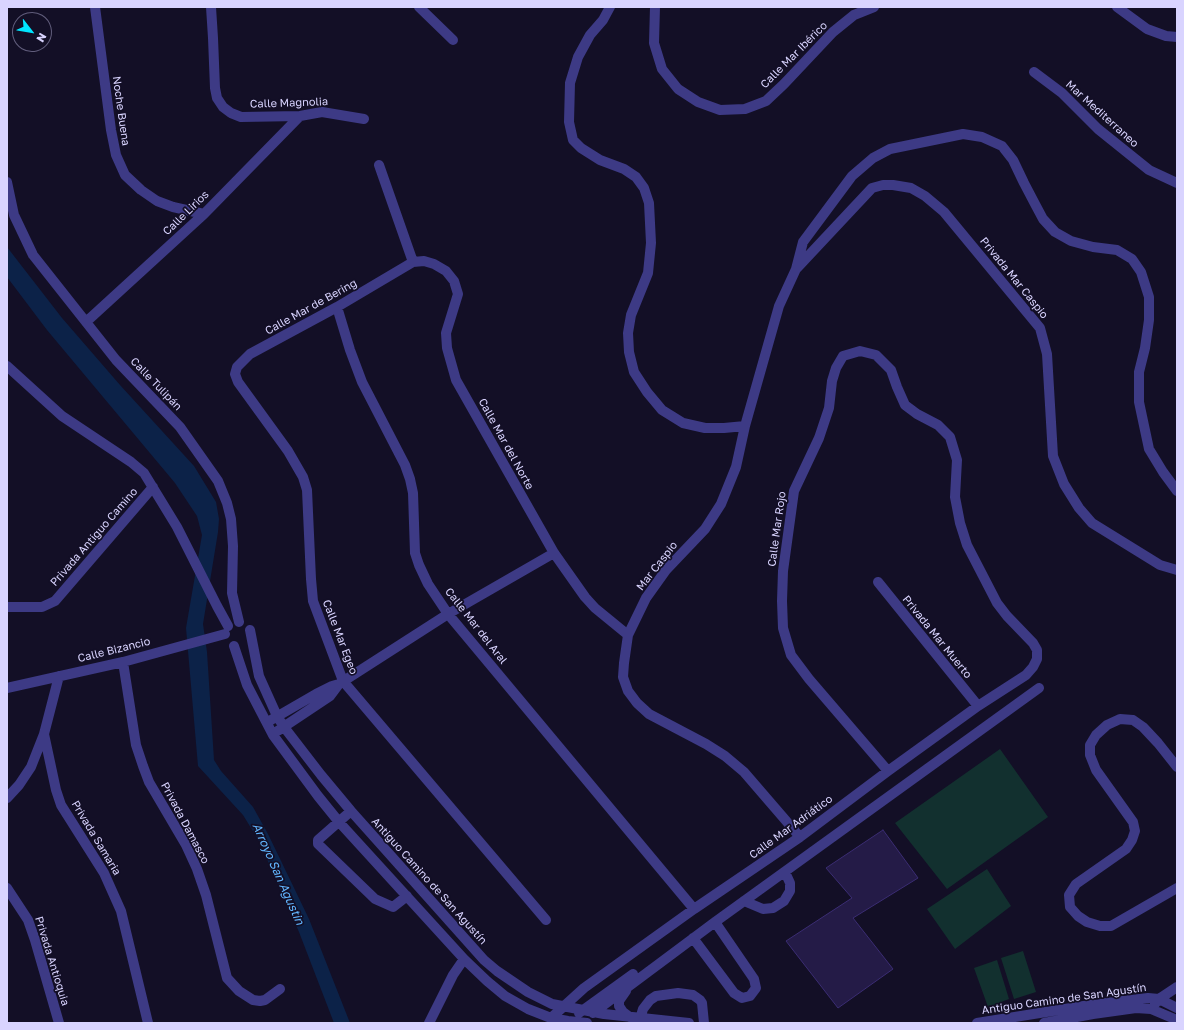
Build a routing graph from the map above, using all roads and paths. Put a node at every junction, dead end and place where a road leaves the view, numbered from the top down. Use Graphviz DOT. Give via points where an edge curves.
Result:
graph roads {
  1 [pos="95,7"];
  2 [pos="211,7"];
  3 [pos="419,7"];
  4 [pos="610,7"];
  5 [pos="655,7"];
  6 [pos="874,7"];
  7 [pos="1118,7"];
  8 [pos="1177,36"];
  9 [pos="453,40"];
  10 [pos="1034,72"];
  11 [pos="300,116"];
  12 [pos="364,119"];
  13 [pos="379,164"];
  14 [pos="7,182"];
  15 [pos="1177,183"];
  16 [pos="204,214"];
  17 [pos="413,262"];
  18 [pos="796,269"];
  19 [pos="337,308"];
  20 [pos="86,322"];
  21 [pos="7,366"];
  22 [pos="238,382"];
  23 [pos="744,426"];
  24 [pos="153,487"];
  25 [pos="1177,491"];
  26 [pos="554,553"];
  27 [pos="1177,570"];
  28 [pos="878,582"];
  29 [pos="7,607"];
  30 [pos="448,614"];
  31 [pos="239,622"];
  32 [pos="227,630"];
  33 [pos="250,630"];
  34 [pos="628,635"];
  35 [pos="234,646"];
  36 [pos="123,662"];
  37 [pos="1033,667"];
  38 [pos="59,676"];
  39 [pos="341,682"];
  40 [pos="7,688"];
  41 [pos="1040,688"];
  42 [pos="978,706"];
  43 [pos="277,716"];
  44 [pos="266,723"];
  45 [pos="284,727"];
  46 [pos="44,734"];
  47 [pos="273,735"];
  48 [pos="1177,767"];
  49 [pos="888,770"];
  50 [pos="7,798"];
  51 [pos="351,811"];
  52 [pos="339,822"];
  53 [pos="800,837"];
  54 [pos="785,872"];
  55 [pos="7,888"];
  56 [pos="1177,888"];
  57 [pos="407,896"];
  58 [pos="744,901"];
  59 [pos="694,909"];
  60 [pos="546,920"];
  61 [pos="715,922"];
  62 [pos="693,938"];
  63 [pos="682,946"];
  64 [pos="464,959"];
  65 [pos="632,983"];
  66 [pos="1177,987"];
  67 [pos="280,989"];
  68 [pos="1158,999"];
  69 [pos="606,1003"];
  70 [pos="562,1006"];
  71 [pos="1177,1008"];
  72 [pos="1091,1009"];
  73 [pos="1151,1009"];
  74 [pos="582,1011"];
  75 [pos="593,1013"];
  76 [pos="551,1018"];
  77 [pos="636,1018"];
  78 [pos="605,1019"];
  79 [pos="1177,1020"];
  80 [pos="568,1021"];
  81 [pos="59,1023"];
  82 [pos="148,1023"];
  83 [pos="429,1023"];
  84 [pos="587,1023"];
  85 [pos="689,1023"];
  86 [pos="704,1023"];
  87 [pos="976,1023"];
  88 [pos="1044,1023"];
  1 -- 16 [label="street, Noche Buena" via="111,130 116,155 125,175 157,201"];
  2 -- 11 [label="street, Calle Magnolia" via="215,88 217,98 223,107 241,117"];
  3 -- 9 [label="street"];
  4 -- 23 [label="street" via="578,57 570,83 569,122 573,140 600,160 624,169 636,177 644,188 649,204 651,243 648,273 631,315 628,333 634,372 646,392 662,410 683,423 705,428"];
  5 -- 6 [label="street, Calle Mar Ibérico" via="654,43 662,69 678,89 698,102 720,110 744,109 766,101 833,32 854,15"];
  7 -- 8 [label="street" via="1147,29 1166,36"];
  10 -- 15 [label="street, Mar Mediterraneo" via="1062,93 1098,129 1149,170"];
  11 -- 12 [label="street, Calle Magnolia" via="322,112"];
  11 -- 16 [label="street, Calle Lirios"];
  13 -- 17 [label="street"];
  14 -- 20 [label="street, Calle Tulipán" via="14,215 33,256"];
  16 -- 20 [label="street, Calle Lirios"];
  17 -- 19 [label="street, Calle Mar de Bering"];
  17 -- 26 [label="street, Calle Mar del Norte" via="424,261 434,264 446,271 454,281 458,294 446,333 447,348 456,380"];
  18 -- 23 [label="street, Mar Caspio" via="779,306"];
  18 -- 25 [label="street" via="803,242 852,176 873,158 890,149 963,134 982,137 1002,146 1013,160 1043,218 1055,232 1070,241 1117,250 1132,259 1141,272 1149,297 1149,320 1139,372 1139,402 1149,449"];
  18 -- 27 [label="street, Privada Mar Caspio" via="872,188 893,185 911,188 925,196 944,212 1040,328 1047,354 1054,456 1064,484 1079,508 1092,523 1160,565"];
  19 -- 22 [label="street, Calle Mar de Bering" via="250,354 237,367 235,374"];
  19 -- 30 [label="street, Calle Mar del Aral" via="362,382 410,479 413,493 415,553 419,565"];
  20 -- 31 [label="street, Calle Tulipán" via="116,360 180,427 218,481 231,519 232,593"];
  21 -- 24 [label="street" via="62,416 136,465"];
  22 -- 39 [label="street, Calle Mar Egeo" via="288,451 303,477 307,490 313,601"];
  23 -- 34 [label="street, Mar Caspio" via="736,467 721,504 705,529 666,570 646,598"];
  24 -- 29 [label="street, Privada Antiguo Camino" via="55,601 42,607"];
  24 -- 32 [label="street" via="177,526"];
  26 -- 30 [label="street"];
  26 -- 34 [label="street, Calle Mar del Norte" via="585,597"];
  28 -- 42 [label="street, Privada Mar Muerto"];
  30 -- 39 [label="street"];
  30 -- 59 [label="street, Calle Mar del Aral"];
  31 -- 32 [label="street" via="233,623"];
  31 -- 33 [label="street" via="244,623"];
  32 -- 35 [label="street" via="228,641"];
  32 -- 36 [label="street, Calle Bizancio"];
  33 -- 35 [label="street" via="246,644"];
  33 -- 43 [label="street, Antiguo Camino de San Agustín" via="260,676"];
  34 -- 53 [label="street, Mar Caspio" via="623,677 628,692 637,703 649,714 725,756 744,772"];
  35 -- 44 [label="street" via="247,685"];
  36 -- 38 [label="street, Calle Bizancio"];
  36 -- 67 [label="street, Privada Damasco" via="136,745 149,782 197,869 227,978 239,991 260,1002"];
  37 -- 42 [label="street, Calle Mar Adriático" via="1026,675"];
  37 -- 49 [label="street, Calle Mar Rojo" via="1037,659 1037,650 997,603 967,545 955,497 957,460 950,437 938,425 905,405 891,370 876,355 860,350 842,356 832,381 829,408 819,438 794,491 783,571 783,628 791,655 808,679"];
  38 -- 40 [label="street, Calle Bizancio"];
  38 -- 46 [label="street"];
  39 -- 43 [label="street"];
  39 -- 45 [label="street" via="325,700"];
  39 -- 60 [label="street, Calle Mar Egeo"];
  41 -- 54 [label="street"];
  42 -- 49 [label="street, Calle Mar Adriático"];
  43 -- 44 [label="street"];
  43 -- 45 [label="street, Antiguo Camino de San Agustín"];
  44 -- 47 [label="street"];
  45 -- 47 [label="street"];
  45 -- 51 [label="street, Antiguo Camino de San Agustín"];
  46 -- 50 [label="street" via="30,767"];
  46 -- 82 [label="street, Privada Samaria" via="61,805 104,873 121,911"];
  47 -- 52 [label="street"];
  48 -- 56 [label="street" via="1158,743 1133,720 1120,719 1107,725 1096,735 1090,745 1090,755 1096,770 1133,822 1135,831 1126,849 1076,884 1069,895 1070,907 1087,922 1112,926"];
  49 -- 53 [label="street, Calle Mar Adriático"];
  51 -- 52 [label="street"];
  51 -- 70 [label="street, Antiguo Camino de San Agustín" via="484,960 528,992"];
  52 -- 57 [label="street"];
  52 -- 57 [label="street" via="318,840 318,844 375,900 393,907"];
  53 -- 59 [label="street, Calle Mar Adriático"];
  54 -- 58 [label="street"];
  54 -- 58 [label="street" via="790,883 790,891 784,901 773,908 763,909"];
  55 -- 81 [label="street, Privada Antioquia" via="28,920"];
  57 -- 64 [label="street"];
  58 -- 61 [label="street"];
  59 -- 70 [label="street, Calle Mar Adriático"];
  61 -- 62 [label="street"];
  61 -- 62 [label="street" via="754,979 756,988 750,996 742,998 734,993"];
  62 -- 63 [label="street"];
  63 -- 65 [label="street"];
  63 -- 74 [label="street" via="661,954"];
  64 -- 76 [label="street" via="505,996"];
  64 -- 83 [label="street"];
  65 -- 69 [label="street"];
  65 -- 77 [label="street" via="619,1001 621,1009"];
  66 -- 68 [label="street"];
  68 -- 71 [label="street, Antiguo Camino de San Agustín"];
  68 -- 72 [label="street, Antiguo Camino de San Agustín" via="1148,998"];
  68 -- 73 [label="street"];
  69 -- 75 [label="street"];
  69 -- 78 [label="street"];
  70 -- 74 [label="street, Antiguo Camino de San Agustín"];
  70 -- 76 [label="street, Calle Mar Adriático"];
  72 -- 73 [label="street, Antiguo Camino de San Agustín"];
  72 -- 87 [label="street, Antiguo Camino de San Agustín"];
  72 -- 88 [label="street, Antiguo Camino de San Agustín"];
  73 -- 79 [label="street, Antiguo Camino de San Agustín"];
  74 -- 75 [label="street, Antiguo Camino de San Agustín"];
  74 -- 80 [label="street"];
  75 -- 78 [label="street, Antiguo Camino de San Agustín"];
  76 -- 80 [label="street"];
  77 -- 78 [label="street, Antiguo Camino de San Agustín"];
  77 -- 85 [label="street, Antiguo Camino de San Agustín"];
  77 -- 86 [label="street" via="656,996 678,992 693,995 700,1000"];
  80 -- 84 [label="street"];
}
